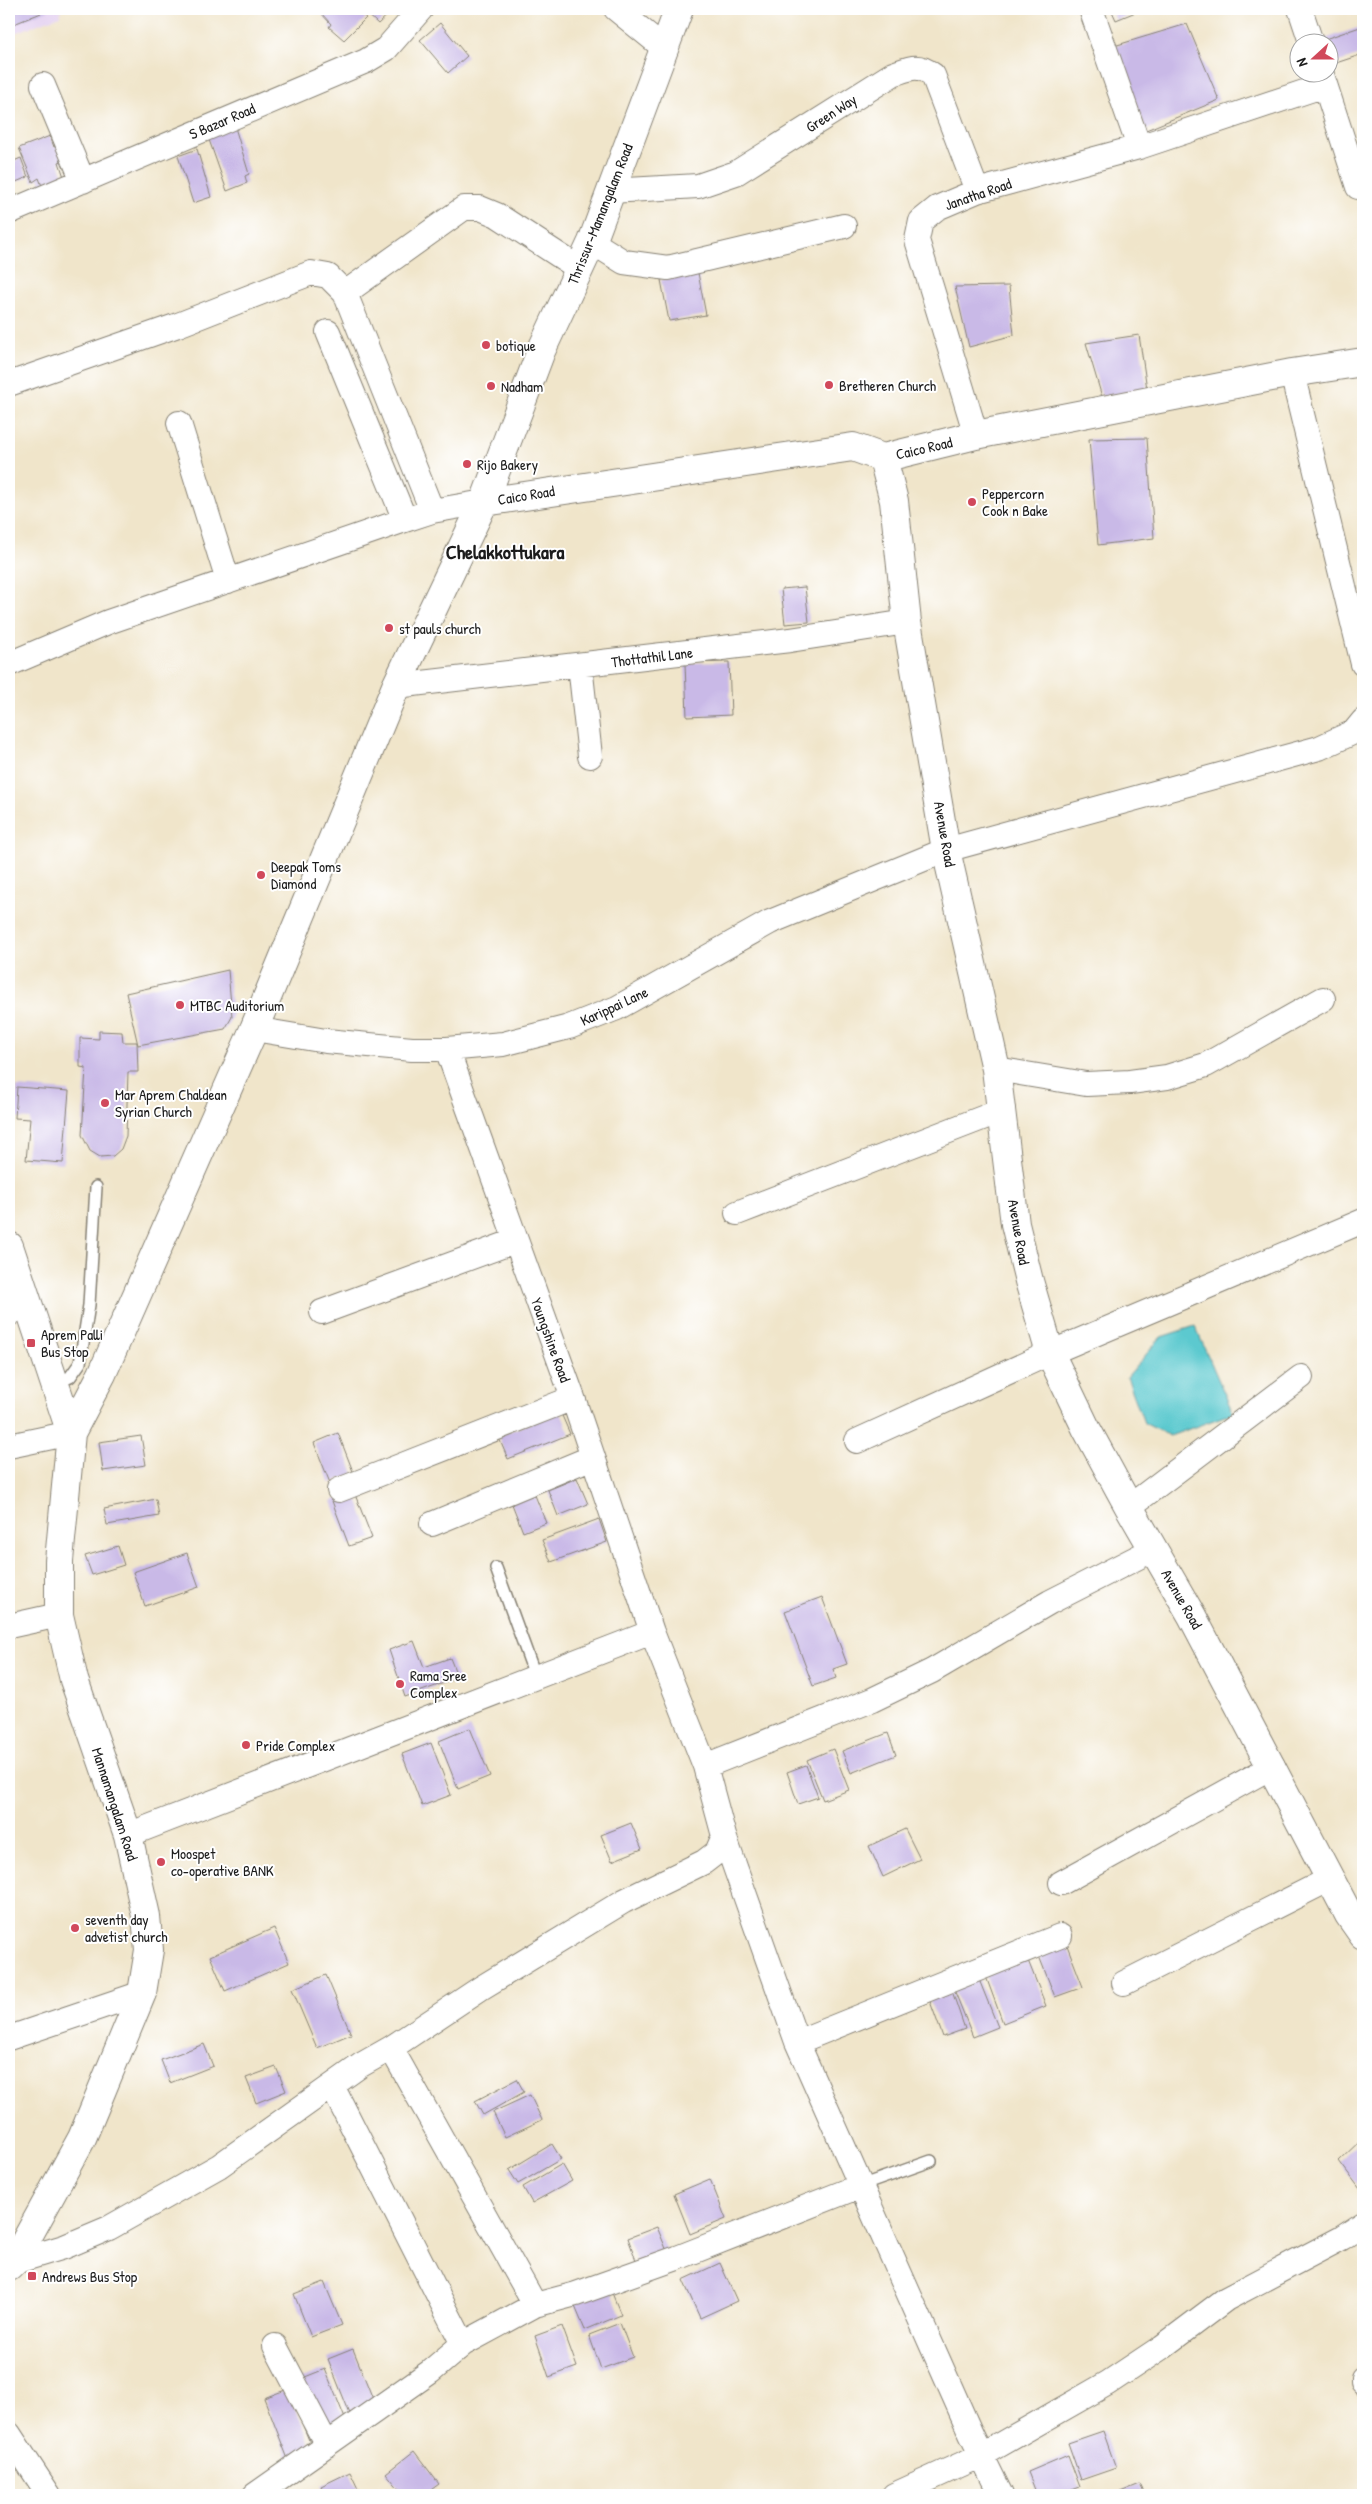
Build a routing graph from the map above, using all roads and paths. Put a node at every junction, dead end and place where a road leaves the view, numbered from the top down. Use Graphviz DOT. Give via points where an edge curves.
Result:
graph roads {
  1 [pos="420,9"];
  2 [pos="616,9"];
  3 [pos="679,9"];
  4 [pos="1092,9"];
  5 [pos="1300,9"];
  6 [pos="1308,32"];
  7 [pos="664,48"];
  8 [pos="1315,82"];
  9 [pos="1324,82"];
  10 [pos="43,85"];
  11 [pos="1139,147"];
  12 [pos="82,181"];
  13 [pos="1358,187"];
  14 [pos="610,191"];
  15 [pos="977,191"];
  16 [pos="9,212"];
  17 [pos="844,226"];
  18 [pos="592,242"];
  19 [pos="580,269"];
  20 [pos="345,293"];
  21 [pos="328,332"];
  22 [pos="1363,362"];
  23 [pos="1292,374"];
  24 [pos="9,384"];
  25 [pos="179,423"];
  26 [pos="976,436"];
  27 [pos="883,458"];
  28 [pos="484,502"];
  29 [pos="432,512"];
  30 [pos="405,520"];
  31 [pos="228,581"];
  32 [pos="907,622"];
  33 [pos="9,664"];
  34 [pos="1363,664"];
  35 [pos="580,665"];
  36 [pos="396,686"];
  37 [pos="1363,721"];
  38 [pos="590,756"];
  39 [pos="946,850"];
  40 [pos="1323,999"];
  41 [pos="254,1029"];
  42 [pos="446,1049"];
  43 [pos="996,1069"];
  44 [pos="1003,1110"];
  45 [pos="96,1187"];
  46 [pos="737,1213"];
  47 [pos="1363,1221"];
  48 [pos="515,1241"];
  49 [pos="9,1246"];
  50 [pos="18,1308"];
  51 [pos="322,1312"];
  52 [pos="1050,1353"];
  53 [pos="1301,1377"];
  54 [pos="54,1384"];
  55 [pos="573,1398"];
  56 [pos="71,1433"];
  57 [pos="857,1441"];
  58 [pos="9,1446"];
  59 [pos="593,1457"];
  60 [pos="340,1490"];
  61 [pos="1129,1508"];
  62 [pos="432,1524"];
  63 [pos="1154,1549"];
  64 [pos="496,1568"];
  65 [pos="59,1615"];
  66 [pos="9,1626"];
  67 [pos="652,1632"];
  68 [pos="536,1678"];
  69 [pos="705,1766"];
  70 [pos="1272,1766"];
  71 [pos="128,1835"];
  72 [pos="724,1836"];
  73 [pos="1330,1879"];
  74 [pos="1061,1883"];
  75 [pos="1060,1936"];
  76 [pos="1363,1936"];
  77 [pos="1124,1984"];
  78 [pos="142,1993"];
  79 [pos="9,2038"];
  80 [pos="797,2042"];
  81 [pos="391,2048"];
  82 [pos="332,2086"];
  83 [pos="931,2161"];
  84 [pos="860,2186"];
  85 [pos="1363,2224"];
  86 [pos="11,2265"];
  87 [pos="535,2305"];
  88 [pos="463,2344"];
  89 [pos="275,2346"];
  90 [pos="9,2434"];
  91 [pos="327,2445"];
  92 [pos="982,2455"];
  93 [pos="260,2494"];
  94 [pos="48,2495"];
  95 [pos="894,2495"];
  96 [pos="1001,2495"];
  1 -- 12 [label="street, S Bazar Road" via="386,49 366,61"];
  2 -- 7 [label="street"];
  3 -- 7 [label="main road, Thrissur-Mamangalam Road"];
  4 -- 11 [label="street"];
  5 -- 6 [label="street"];
  7 -- 14 [label="main road, Thrissur-Mamangalam Road"];
  8 -- 11 [label="street, Janatha Road"];
  9 -- 13 [label="street, Janatha Road"];
  10 -- 12 [label="street"];
  11 -- 15 [label="street, Janatha Road"];
  12 -- 16 [label="street, S Bazar Road"];
  14 -- 15 [label="street, Green Way" via="698,186 736,173 893,74 923,67 933,75"];
  14 -- 18 [label="main road, Thrissur-Mamangalam Road"];
  15 -- 26 [label="street, Janatha Road" via="937,208 921,221 917,240"];
  17 -- 18 [label="street" via="668,268 624,262"];
  18 -- 19 [label="main road, Thrissur-Mamangalam Road"];
  19 -- 20 [label="street" via="497,215 480,208 464,208"];
  19 -- 28 [label="main road, Thrissur-Mamangalam Road" via="541,351"];
  20 -- 24 [label="street" via="328,276 311,273 178,325"];
  20 -- 29 [label="street"];
  21 -- 30 [label="street"];
  22 -- 23 [label="main road, Caico Road"];
  23 -- 26 [label="main road, Caico Road"];
  23 -- 34 [label="street"];
  25 -- 31 [label="street"];
  26 -- 27 [label="main road, Caico Road"];
  27 -- 28 [label="main road, Caico Road" via="853,447"];
  27 -- 32 [label="main road, Avenue Road" via="894,501"];
  28 -- 29 [label="street"];
  28 -- 36 [label="main road, Thrissur-Mamangalam Road"];
  29 -- 30 [label="street"];
  30 -- 31 [label="street"];
  31 -- 33 [label="street" via="108,622"];
  32 -- 35 [label="street, Thottathil Lane" via="790,640"];
  32 -- 39 [label="main road, Avenue Road"];
  35 -- 36 [label="street, Thottathil Lane"];
  35 -- 38 [label="street"];
  36 -- 41 [label="main road, Thrissur-Mamangalam Road"];
  37 -- 39 [label="street, Karippai Lane" via="1354,732 1319,748"];
  39 -- 42 [label="street, Karippai Lane" via="770,922 617,1008 569,1027 503,1044"];
  39 -- 43 [label="main road, Avenue Road"];
  40 -- 43 [label="street" via="1206,1065 1167,1077 1086,1084"];
  41 -- 42 [label="street, Karippai Lane" via="326,1041"];
  41 -- 56 [label="main road, Thrissur-Mamangalam Road" via="102,1374"];
  42 -- 48 [label="street, Youngshine Road"];
  43 -- 44 [label="main road, Avenue Road"];
  44 -- 46 [label="street"];
  44 -- 52 [label="main road, Avenue Road" via="1016,1224 1028,1281"];
  45 -- 54 [label="lane" via="89,1305 80,1363 70,1376"];
  47 -- 52 [label="street"];
  48 -- 51 [label="street"];
  48 -- 55 [label="street, Youngshine Road"];
  49 -- 50 [label="main road"];
  50 -- 54 [label="main road"];
  52 -- 57 [label="street"];
  52 -- 61 [label="main road, Avenue Road"];
  53 -- 61 [label="street"];
  54 -- 56 [label="main road"];
  55 -- 59 [label="street, Youngshine Road"];
  55 -- 60 [label="street"];
  56 -- 58 [label="street"];
  56 -- 65 [label="main road, Mannamangalam Road" via="59,1561"];
  59 -- 62 [label="street"];
  59 -- 67 [label="street, Youngshine Road"];
  61 -- 63 [label="main road, Avenue Road"];
  63 -- 69 [label="street" via="1050,1602 932,1671 872,1700"];
  63 -- 70 [label="main road, Avenue Road"];
  64 -- 68 [label="lane"];
  65 -- 66 [label="street"];
  65 -- 71 [label="main road, Mannamangalam Road" via="74,1680"];
  67 -- 68 [label="street"];
  67 -- 69 [label="street, Youngshine Road"];
  68 -- 71 [label="street"];
  69 -- 72 [label="street, Youngshine Road"];
  70 -- 73 [label="main road, Avenue Road"];
  70 -- 74 [label="street"];
  71 -- 78 [label="main road, Mannamangalam Road" via="146,1916 149,1950"];
  72 -- 80 [label="street, Youngshine Road"];
  72 -- 81 [label="street" via="717,1852 704,1862 624,1901 481,1988"];
  73 -- 76 [label="main road, Avenue Road"];
  73 -- 77 [label="street"];
  75 -- 80 [label="street"];
  78 -- 79 [label="street"];
  78 -- 86 [label="main road, Mannamangalam Road" via="82,2138"];
  80 -- 84 [label="street, Youngshine Road"];
  81 -- 82 [label="street"];
  81 -- 87 [label="street"];
  82 -- 86 [label="street" via="218,2166 163,2199 64,2248"];
  82 -- 88 [label="street"];
  83 -- 84 [label="lane"];
  84 -- 87 [label="street" via="677,2258"];
  84 -- 92 [label="street, Youngshine Road"];
  85 -- 92 [label="street" via="1226,2299 1108,2383"];
  87 -- 88 [label="street"];
  88 -- 91 [label="street" via="430,2372"];
  89 -- 91 [label="street"];
  90 -- 94 [label="street"];
  91 -- 93 [label="street"];
  92 -- 95 [label="street"];
  92 -- 96 [label="street, Youngshine Road"];
}
